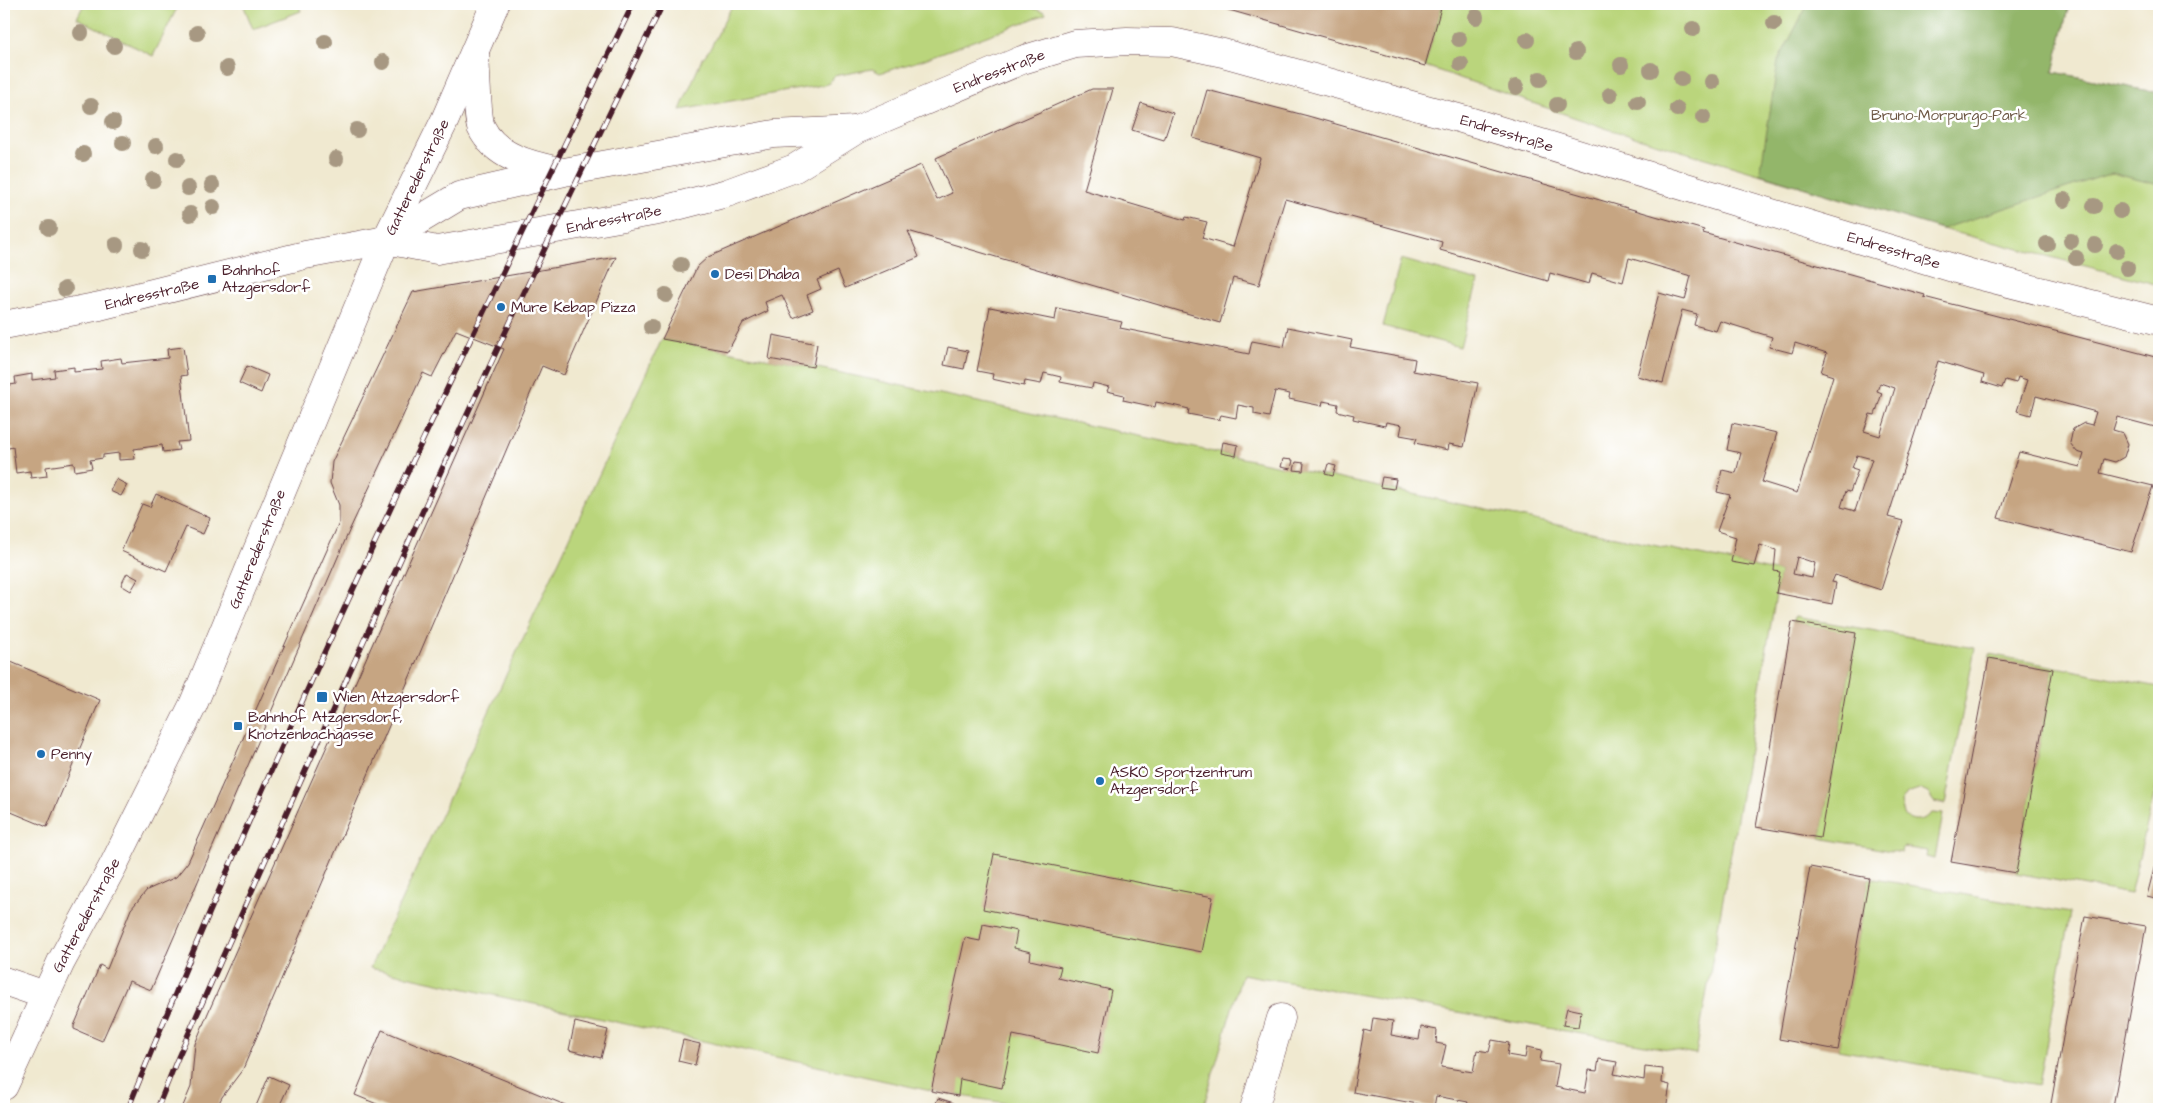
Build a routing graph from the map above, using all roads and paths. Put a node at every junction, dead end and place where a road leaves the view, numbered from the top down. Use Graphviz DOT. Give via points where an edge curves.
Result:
graph roads {
  1 [pos="495,4"];
  2 [pos="475,50"];
  3 [pos="856,130"];
  4 [pos="564,172"];
  5 [pos="386,240"];
  6 [pos="2159,321"];
  7 [pos="4,325"];
  8 [pos="4,981"];
  9 [pos="45,995"];
  10 [pos="1281,1018"];
  11 [pos="4,1086"];
  12 [pos="1254,1109"];
  1 -- 2 [label="street, Gatterederstraße"];
  2 -- 4 [label="street" via="480,126 485,133 498,150 534,166"];
  2 -- 5 [label="street, Gatterederstraße"];
  3 -- 4 [label="street, Endresstraße" via="774,134"];
  3 -- 5 [label="street, Endresstraße" via="795,168 727,193 658,211 437,250"];
  3 -- 6 [label="street, Endresstraße" via="1022,60 1075,44 1127,40 1172,42 1224,53 1462,119 1973,274"];
  4 -- 5 [label="street, Endresstraße" via="459,196"];
  5 -- 7 [label="street, Endresstraße" via="305,255 100,306"];
  5 -- 9 [label="street, Gatterederstraße" via="193,705"];
  8 -- 9 [label="street"];
  9 -- 11 [label="street, Gatterederstraße"];
  10 -- 12 [label="street"];
}
